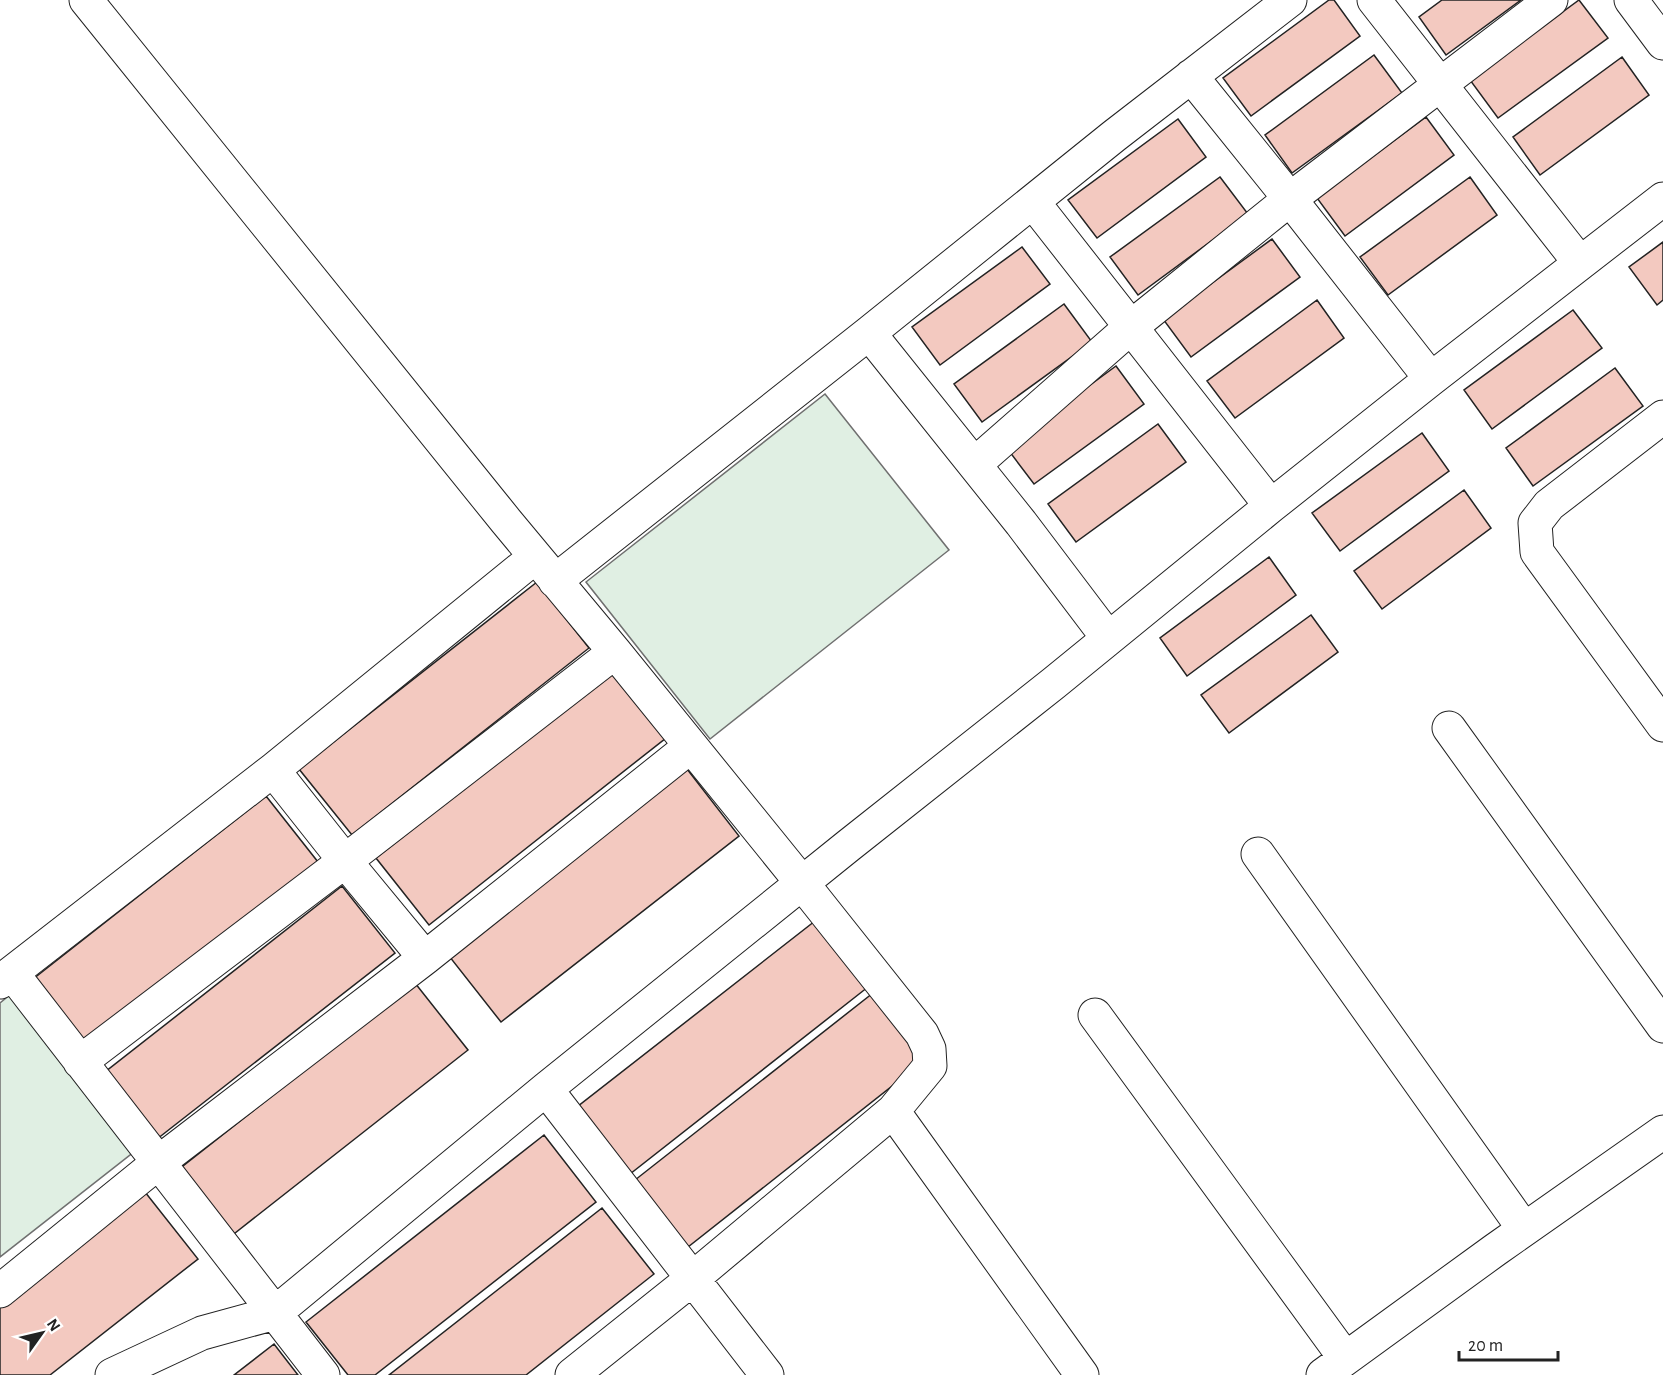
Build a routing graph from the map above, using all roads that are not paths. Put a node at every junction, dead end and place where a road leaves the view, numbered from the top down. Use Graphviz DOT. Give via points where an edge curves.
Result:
graph roads {
  1 [pos="86,0"];
  2 [pos="1290,0"];
  3 [pos="1374,0"];
  4 [pos="1551,0"];
  5 [pos="1631,0"];
  6 [pos="1663,43"];
  7 [pos="1191,76"];
  8 [pos="1440,84"];
  9 [pos="1290,199"];
  10 [pos="1663,199"];
  11 [pos="1033,202"];
  12 [pos="1580,263"];
  13 [pos="1131,327"];
  14 [pos="868,333"];
  15 [pos="1431,379"];
  16 [pos="1663,417"];
  17 [pos="975,464"];
  18 [pos="1271,506"];
  19 [pos="545,569"];
  20 [pos="1108,638"];
  21 [pos="615,652"];
  22 [pos="1663,725"];
  23 [pos="1449,728"];
  24 [pos="691,746"];
  25 [pos="273,770"];
  26 [pos="1258,854"];
  27 [pos="345,861"];
  28 [pos="802,883"];
  29 [pos="425,958"];
  30 [pos="6,978"];
  31 [pos="1095,1015"];
  32 [pos="1663,1026"];
  33 [pos="80,1062"];
  34 [pos="546,1089"];
  35 [pos="893,1112"];
  36 [pos="1663,1132"];
  37 [pos="159,1162"];
  38 [pos="1524,1229"];
  39 [pos="692,1279"];
  40 [pos="0,1291"];
  41 [pos="275,1313"];
  42 [pos="1334,1367"];
  43 [pos="112,1375"];
  44 [pos="323,1375"];
  45 [pos="572,1375"];
  46 [pos="767,1375"];
  47 [pos="1082,1375"];
  1 -- 19 [label="street"];
  2 -- 7 [label="street"];
  3 -- 8 [label="street"];
  4 -- 8 [label="street"];
  5 -- 6 [label="street"];
  7 -- 9 [label="street"];
  7 -- 11 [label="street"];
  8 -- 9 [label="street"];
  8 -- 12 [label="street"];
  9 -- 13 [label="street"];
  9 -- 15 [label="street"];
  10 -- 12 [label="street"];
  11 -- 13 [label="street"];
  11 -- 14 [label="street"];
  12 -- 15 [label="street"];
  13 -- 17 [label="street"];
  13 -- 18 [label="street"];
  14 -- 17 [label="street"];
  14 -- 19 [label="street"];
  15 -- 18 [label="street"];
  16 -- 22 [label="street" via="1549,505 1535,523 1536,552"];
  17 -- 20 [label="street"];
  18 -- 20 [label="street"];
  19 -- 21 [label="street"];
  19 -- 25 [label="street"];
  20 -- 28 [label="street"];
  21 -- 24 [label="street"];
  21 -- 27 [label="street"];
  23 -- 32 [label="street"];
  24 -- 28 [label="street"];
  24 -- 29 [label="street"];
  25 -- 27 [label="street"];
  25 -- 30 [label="street"];
  26 -- 38 [label="street"];
  27 -- 29 [label="street"];
  27 -- 33 [label="street"];
  28 -- 34 [label="street"];
  28 -- 35 [label="street" via="922,1034 929,1049 930,1066"];
  29 -- 37 [label="street"];
  30 -- 33 [label="street"];
  31 -- 42 [label="street"];
  33 -- 37 [label="street"];
  34 -- 39 [label="street"];
  34 -- 41 [label="street"];
  35 -- 39 [label="street"];
  35 -- 47 [label="street"];
  36 -- 38 [label="street"];
  37 -- 40 [label="street"];
  37 -- 41 [label="street"];
  38 -- 42 [label="street"];
  39 -- 45 [label="street"];
  39 -- 46 [label="street"];
  41 -- 43 [label="street" via="202,1333"];
  41 -- 44 [label="street"];
}
